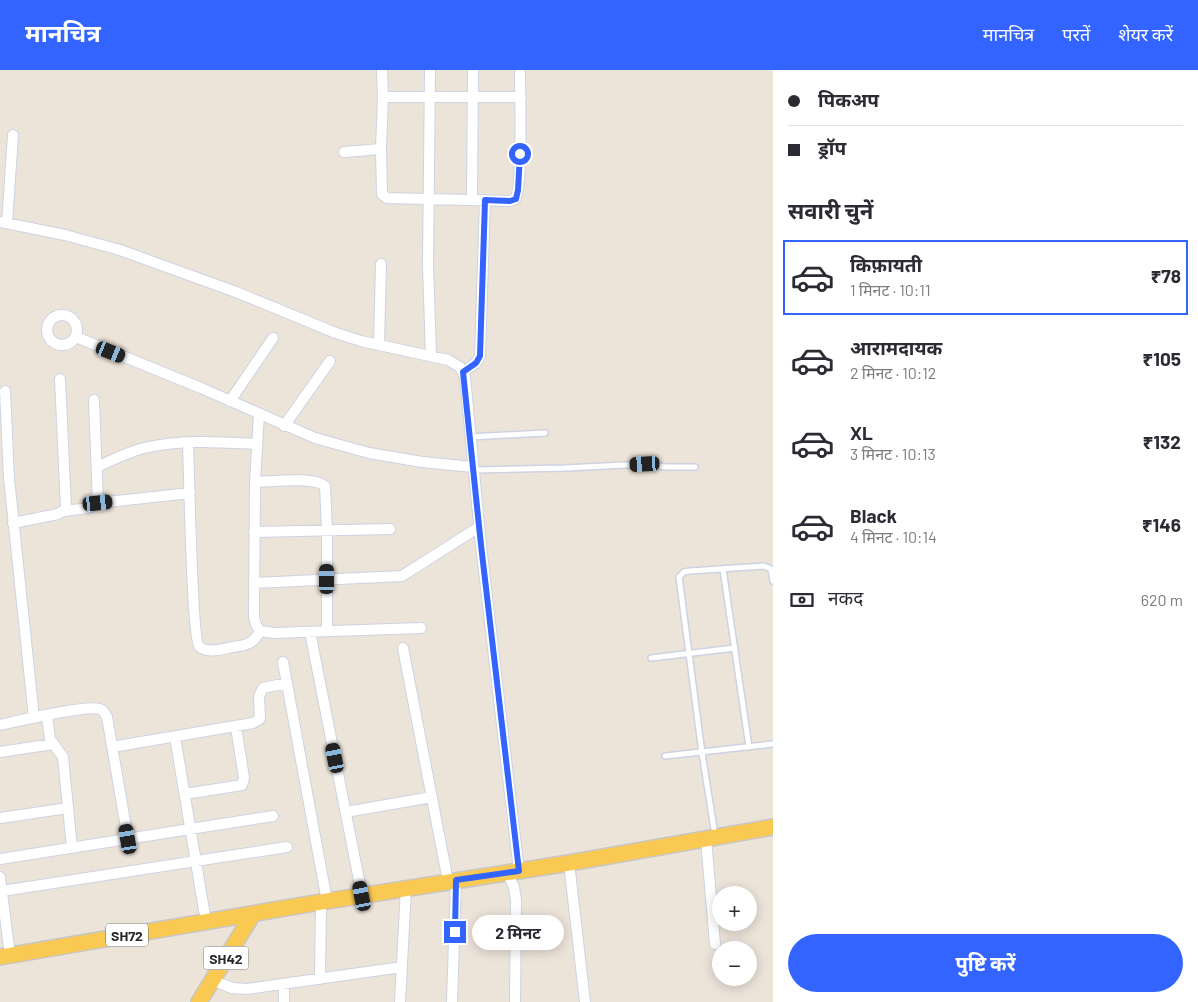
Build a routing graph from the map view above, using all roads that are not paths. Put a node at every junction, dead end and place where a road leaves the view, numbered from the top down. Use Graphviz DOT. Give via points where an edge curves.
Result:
graph roads {
  1 [pos="382,70"];
  2 [pos="430,70"];
  3 [pos="473,70"];
  4 [pos="520,73"];
  5 [pos="383,97"];
  6 [pos="430,97"];
  7 [pos="521,97"];
  8 [pos="472,98"];
  9 [pos="13,135"];
  10 [pos="380,149"];
  11 [pos="344,152"];
  12 [pos="429,199"];
  13 [pos="472,200"];
  14 [pos="485,200"];
  15 [pos="3,222"];
  16 [pos="381,264"];
  17 [pos="76,337"];
  18 [pos="274,338"];
  19 [pos="379,345"];
  20 [pos="431,356"];
  21 [pos="330,361"];
  22 [pos="463,372"];
  23 [pos="60,379"];
  24 [pos="5,391"];
  25 [pos="94,400"];
  26 [pos="230,401"];
  27 [pos="259,414"];
  28 [pos="284,426"];
  29 [pos="545,433"];
  30 [pos="470,437"];
  31 [pos="188,443"];
  32 [pos="256,444"];
  33 [pos="97,467"];
  34 [pos="695,467"];
  35 [pos="473,468"];
  36 [pos="255,482"];
  37 [pos="190,493"];
  38 [pos="98,503"];
  39 [pos="65,511"];
  40 [pos="13,523"];
  41 [pos="479,527"];
  42 [pos="390,529"];
  43 [pos="326,530"];
  44 [pos="254,532"];
  45 [pos="723,569"];
  46 [pos="327,579"];
  47 [pos="773,581"];
  48 [pos="254,583"];
  49 [pos="421,628"];
  50 [pos="260,631"];
  51 [pos="327,631"];
  52 [pos="310,632"];
  53 [pos="403,648"];
  54 [pos="735,648"];
  55 [pos="689,654"];
  56 [pos="651,658"];
  57 [pos="283,662"];
  58 [pos="287,683"];
  59 [pos="47,716"];
  60 [pos="34,718"];
  61 [pos="0,725"];
  62 [pos="236,727"];
  63 [pos="175,737"];
  64 [pos="54,744"];
  65 [pos="773,744"];
  66 [pos="112,746"];
  67 [pos="749,747"];
  68 [pos="0,752"];
  69 [pos="702,753"];
  70 [pos="665,756"];
  71 [pos="185,794"];
  72 [pos="432,797"];
  73 [pos="68,808"];
  74 [pos="346,812"];
  75 [pos="273,816"];
  76 [pos="0,818"];
  77 [pos="192,828"];
  78 [pos="773,828"];
  79 [pos="711,838"];
  80 [pos="128,839"];
  81 [pos="287,847"];
  82 [pos="72,848"];
  83 [pos="0,859"];
  84 [pos="197,862"];
  85 [pos="569,863"];
  86 [pos="513,872"];
  87 [pos="0,877"];
  88 [pos="452,880"];
  89 [pos="406,888"];
  90 [pos="2,891"];
  91 [pos="362,896"];
  92 [pos="324,902"];
  93 [pos="253,914"];
  94 [pos="206,922"];
  95 [pos="714,941"];
  96 [pos="5,956"];
  97 [pos="402,967"];
  98 [pos="320,979"];
  99 [pos="212,980"];
  100 [pos="284,984"];
  101 [pos="199,1002"];
  102 [pos="284,1002"];
  103 [pos="400,1002"];
  104 [pos="452,1002"];
  105 [pos="515,1002"];
  106 [pos="585,1002"];
  1 -- 5 [label="street"];
  2 -- 6 [label="street"];
  3 -- 8 [label="street"];
  4 -- 7 [label="street"];
  5 -- 6 [label="street"];
  5 -- 10 [label="street"];
  6 -- 8 [label="street"];
  6 -- 12 [label="street"];
  7 -- 8 [label="street"];
  7 -- 14 [label="street" via="518,196 510,201"];
  8 -- 13 [label="street"];
  9 -- 15 [label="street"];
  10 -- 11 [label="street"];
  10 -- 12 [label="street" via="384,197"];
  12 -- 13 [label="street"];
  12 -- 20 [label="street"];
  13 -- 14 [label="street"];
  14 -- 22 [label="street" via="480,356"];
  15 -- 19 [label="street" via="120,250 336,333"];
  16 -- 19 [label="street"];
  17 -- 26 [label="street"];
  18 -- 26 [label="street"];
  19 -- 20 [label="street"];
  20 -- 22 [label="street" via="455,363"];
  21 -- 28 [label="street"];
  22 -- 30 [label="street"];
  23 -- 39 [label="street"];
  24 -- 40 [label="street"];
  25 -- 33 [label="street"];
  26 -- 27 [label="street"];
  27 -- 28 [label="street"];
  27 -- 32 [label="street"];
  28 -- 35 [label="street" via="369,453"];
  29 -- 30 [label="lane"];
  30 -- 35 [label="street"];
  31 -- 32 [label="street"];
  31 -- 33 [label="street" via="144,448"];
  31 -- 37 [label="street"];
  32 -- 36 [label="street"];
  33 -- 38 [label="street"];
  34 -- 35 [label="lane" via="645,464"];
  35 -- 41 [label="street"];
  36 -- 43 [label="street" via="322,483"];
  36 -- 44 [label="street"];
  37 -- 38 [label="street"];
  37 -- 50 [label="street" via="197,643 205,650 243,646 254,641"];
  38 -- 39 [label="street"];
  39 -- 40 [label="street"];
  40 -- 60 [label="street"];
  41 -- 46 [label="street" via="402,576"];
  41 -- 86 [label="street"];
  42 -- 43 [label="street"];
  43 -- 44 [label="street"];
  43 -- 46 [label="street"];
  44 -- 48 [label="street"];
  45 -- 47 [label="lane" via="764,566 771,569"];
  45 -- 54 [label="lane"];
  45 -- 55 [label="lane" via="684,572 679,577"];
  46 -- 48 [label="street"];
  46 -- 51 [label="street"];
  48 -- 50 [label="street" via="254,617"];
  49 -- 51 [label="street"];
  50 -- 52 [label="street"];
  51 -- 52 [label="street"];
  52 -- 74 [label="street"];
  53 -- 72 [label="street"];
  54 -- 55 [label="lane"];
  54 -- 67 [label="lane"];
  55 -- 56 [label="lane"];
  55 -- 69 [label="lane"];
  57 -- 58 [label="street"];
  58 -- 62 [label="street" via="263,688 259,696 260,719"];
  58 -- 92 [label="street"];
  59 -- 60 [label="street"];
  59 -- 64 [label="street" via="50,739"];
  59 -- 66 [label="street" via="100,709 107,717"];
  60 -- 61 [label="street"];
  62 -- 63 [label="street"];
  62 -- 71 [label="street" via="244,778 242,785"];
  63 -- 66 [label="street"];
  63 -- 71 [label="street"];
  64 -- 68 [label="street"];
  64 -- 73 [label="street" via="63,757"];
  65 -- 67 [label="lane"];
  66 -- 80 [label="street"];
  67 -- 69 [label="lane"];
  69 -- 70 [label="lane"];
  69 -- 79 [label="lane"];
  71 -- 77 [label="street"];
  72 -- 74 [label="street"];
  72 -- 88 [label="street"];
  73 -- 76 [label="street"];
  73 -- 82 [label="street"];
  74 -- 91 [label="street"];
  75 -- 77 [label="street"];
  77 -- 80 [label="street"];
  77 -- 84 [label="street"];
  78 -- 79 [label="main road"];
  79 -- 85 [label="main road"];
  79 -- 95 [label="street"];
  80 -- 82 [label="street"];
  81 -- 84 [label="street"];
  82 -- 83 [label="street"];
  84 -- 90 [label="street"];
  84 -- 94 [label="street"];
  85 -- 86 [label="main road"];
  85 -- 106 [label="street"];
  86 -- 88 [label="main road"];
  86 -- 105 [label="street" via="516,900"];
  87 -- 90 [label="street"];
  88 -- 89 [label="main road"];
  88 -- 104 [label="street"];
  89 -- 91 [label="main road"];
  89 -- 97 [label="street"];
  90 -- 96 [label="street"];
  91 -- 92 [label="main road"];
  92 -- 93 [label="main road"];
  92 -- 98 [label="street"];
  93 -- 94 [label="main road, SH72"];
  93 -- 99 [label="main road, SH42"];
  94 -- 96 [label="main road, SH72"];
  97 -- 98 [label="street"];
  97 -- 103 [label="street"];
  98 -- 100 [label="street"];
  99 -- 100 [label="street" via="238,989"];
  99 -- 101 [label="main road, SH42"];
  100 -- 102 [label="street"];
}
